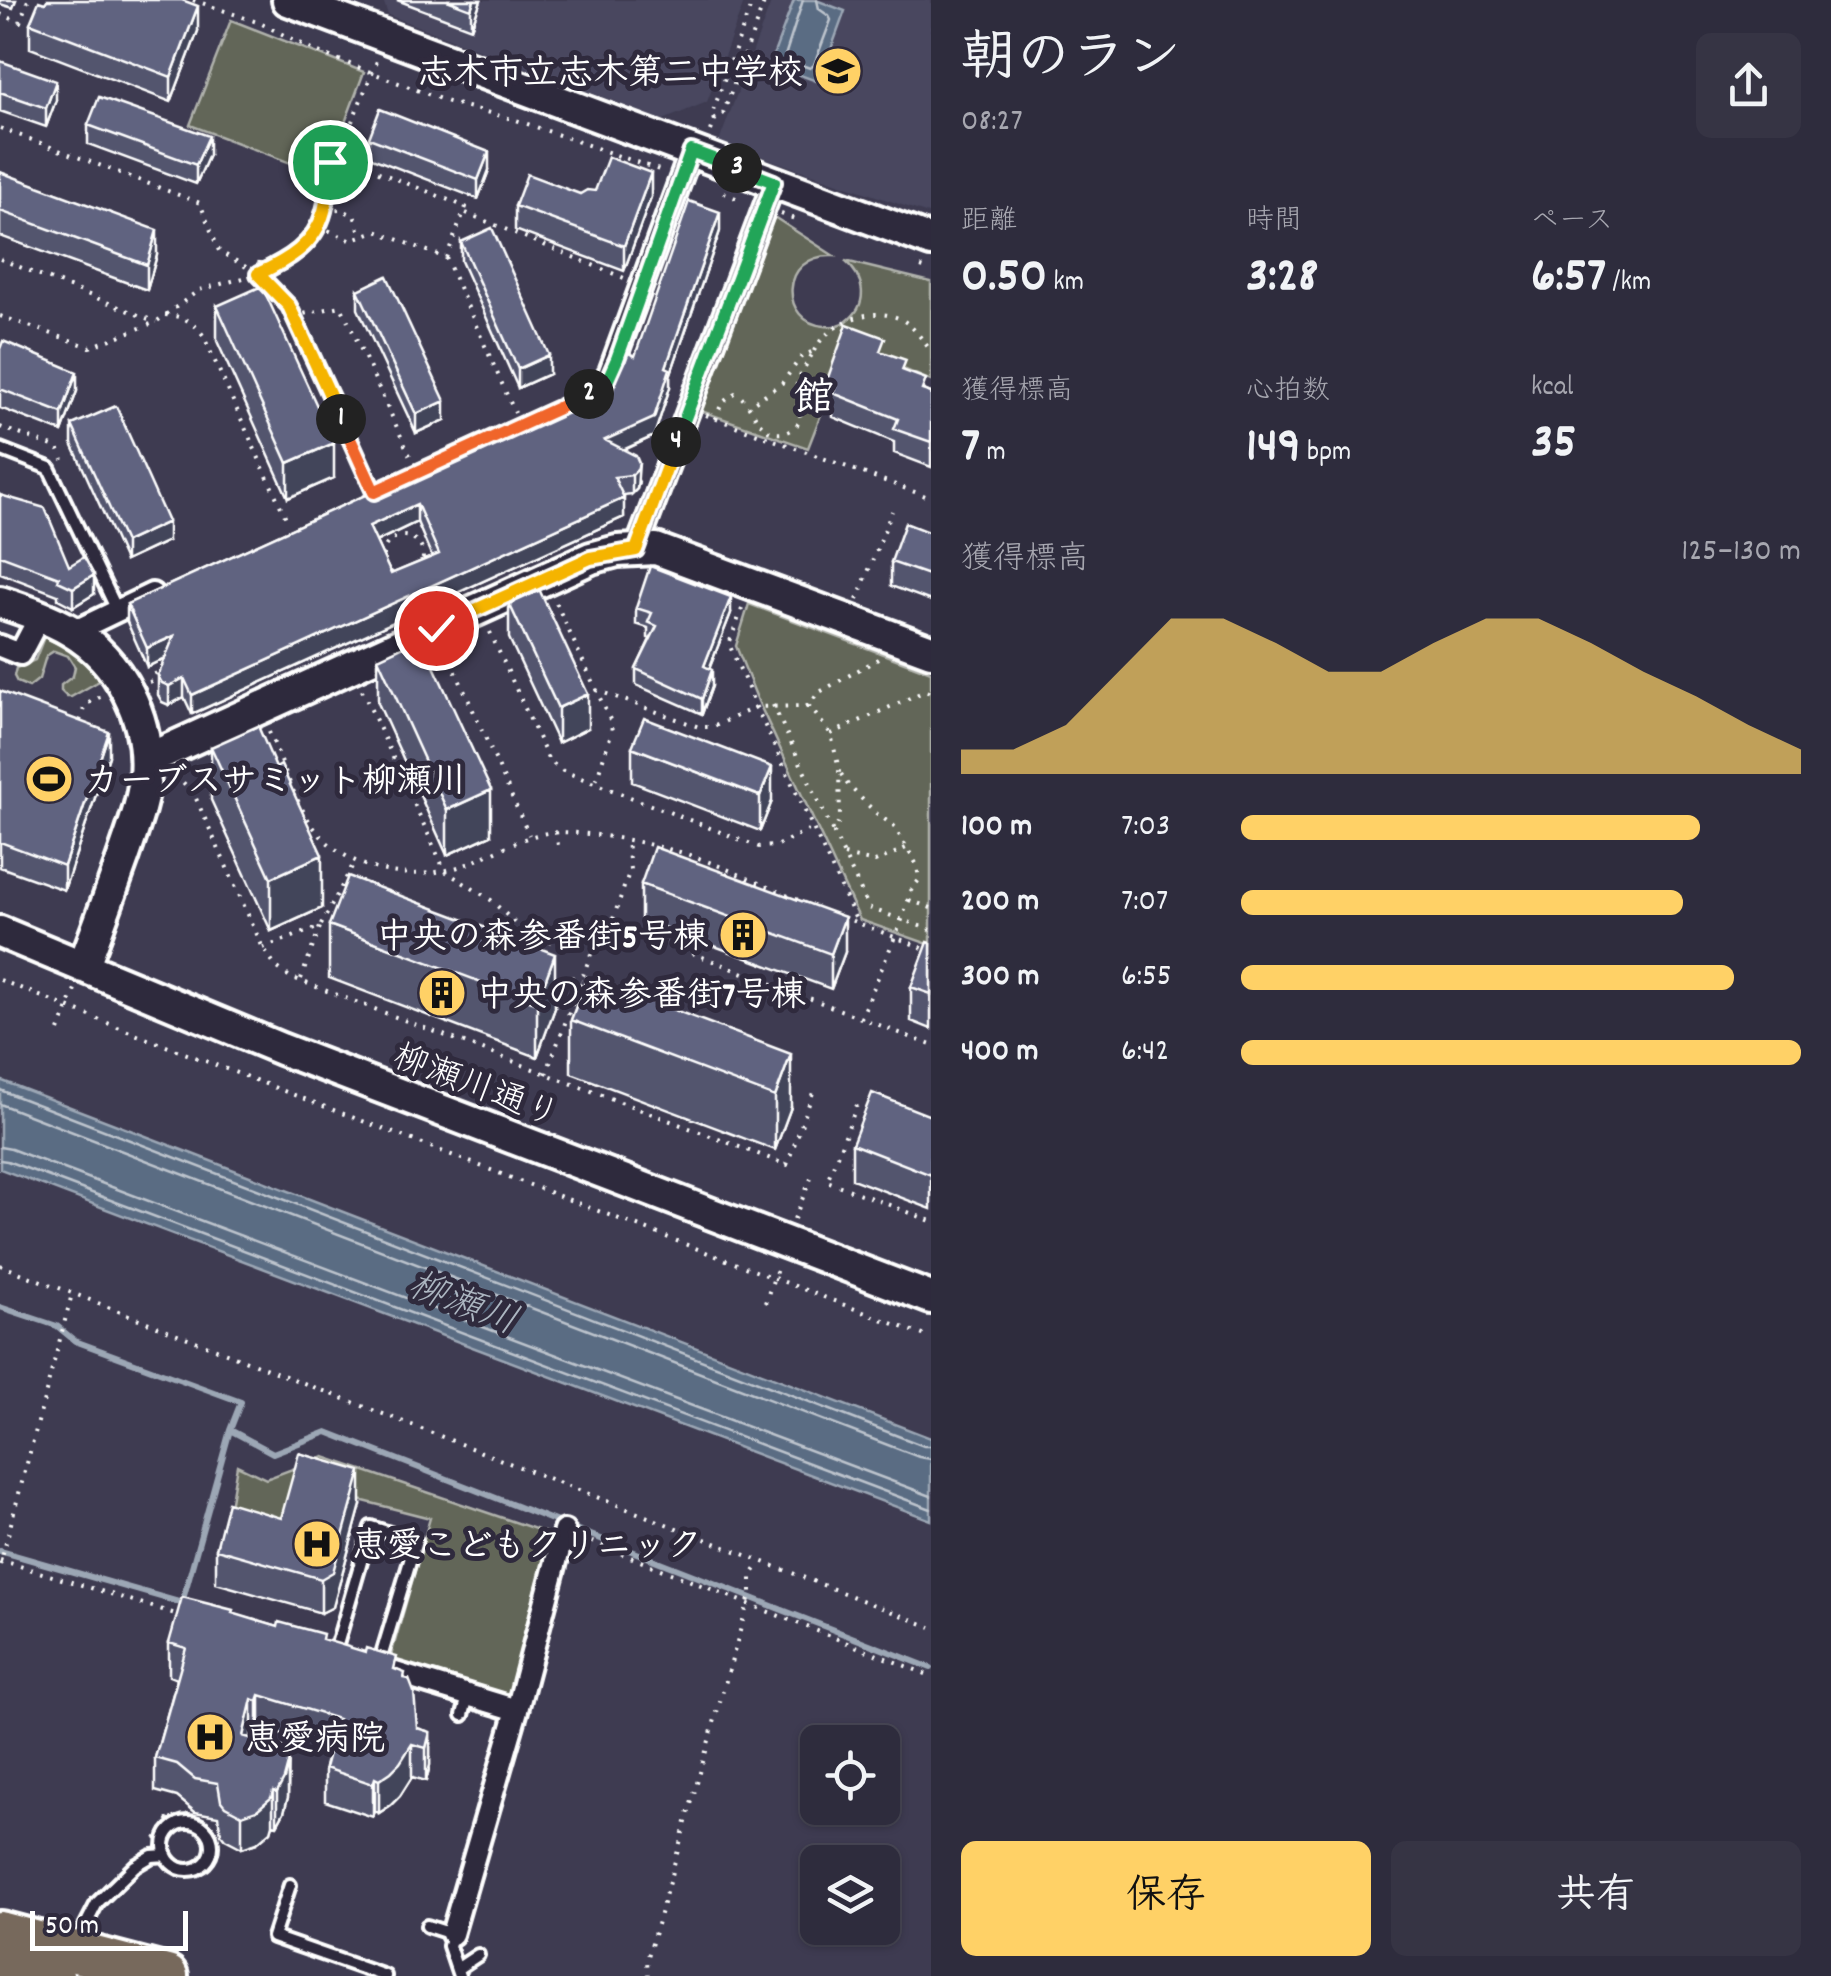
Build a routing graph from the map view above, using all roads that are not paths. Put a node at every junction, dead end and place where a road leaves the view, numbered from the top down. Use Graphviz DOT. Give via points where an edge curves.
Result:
graph roads {
  1 [pos="288,0"];
  2 [pos="354,12"];
  3 [pos="699,145"];
  4 [pos="774,182"];
  5 [pos="931,241"];
  6 [pos="570,403"];
  7 [pos="0,450"];
  8 [pos="636,550"];
  9 [pos="168,587"];
  10 [pos="0,602"];
  11 [pos="117,610"];
  12 [pos="40,616"];
  13 [pos="73,632"];
  14 [pos="0,646"];
  15 [pos="931,651"];
  16 [pos="146,760"];
  17 [pos="0,932"];
  18 [pos="80,973"];
  19 [pos="931,1298"];
  20 [pos="564,1531"];
  21 [pos="348,1660"];
  22 [pos="517,1710"];
  23 [pos="166,1855"];
  24 [pos="278,1882"];
  25 [pos="427,1926"];
  26 [pos="0,1932"];
  27 [pos="452,1934"];
  28 [pos="478,1955"];
  29 [pos="0,1962"];
  30 [pos="62,1964"];
  31 [pos="458,1972"];
  32 [pos="168,1976"];
  33 [pos="386,1976"];
  1 -- 2 [label="street"];
  2 -- 3 [label="street"];
  3 -- 4 [label="street"];
  3 -- 6 [label="street" via="604,388"];
  4 -- 5 [label="street"];
  4 -- 8 [label="street"];
  7 -- 11 [label="lane" via="49,468"];
  8 -- 15 [label="street" via="665,552"];
  8 -- 16 [label="street" via="590,558"];
  9 -- 11 [label="street"];
  10 -- 12 [label="street"];
  11 -- 13 [label="street"];
  12 -- 13 [label="street"];
  12 -- 14 [label="street" via="20,654"];
  13 -- 16 [label="street" via="124,685"];
  16 -- 18 [label="street" via="138,816"];
  17 -- 18 [label="street, 柳瀬川通り"];
  18 -- 19 [label="street, 柳瀬川通り"];
  20 -- 22 [label="street"];
  21 -- 21 [label="lane" via="371,1527 416,1541"];
  21 -- 22 [label="street" via="466,1706"];
  22 -- 27 [label="street"];
  23 -- 23 [label="lane" via="165,1839 175,1826 199,1824 210,1836 208,1860 196,1868 175,1866"];
  23 -- 30 [label="lane" via="135,1866 97,1902"];
  24 -- 33 [label="lane" via="292,1886 273,1937"];
  25 -- 27 [label="lane"];
  26 -- 30 [label="highway"];
  27 -- 31 [label="lane"];
  28 -- 31 [label="lane"];
  29 -- 30 [label="highway"];
  30 -- 32 [label="highway"];
}
